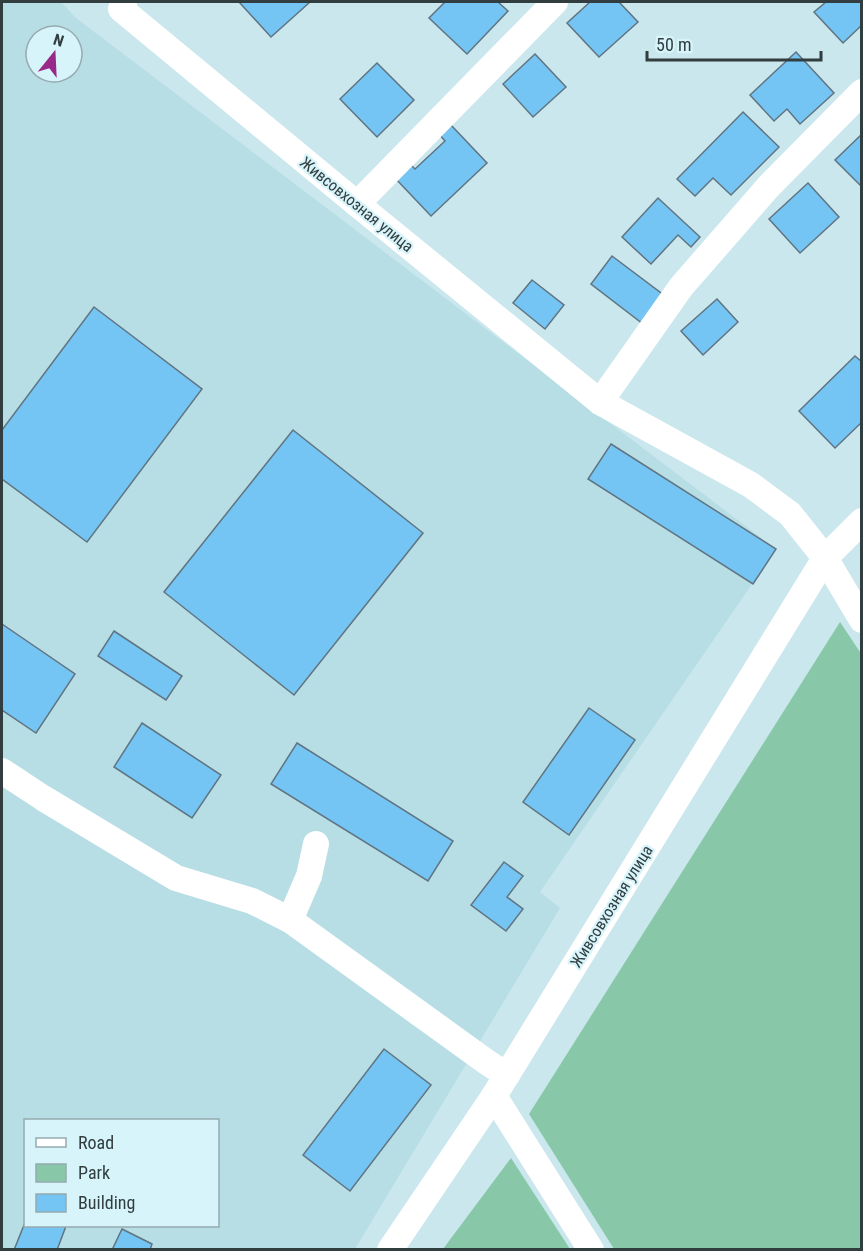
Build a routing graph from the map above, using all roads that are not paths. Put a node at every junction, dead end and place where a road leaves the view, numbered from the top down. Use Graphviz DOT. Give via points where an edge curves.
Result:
graph roads {
  1 [pos="124,2"];
  2 [pos="555,2"];
  3 [pos="861,92"];
  4 [pos="357,204"];
  5 [pos="600,402"];
  6 [pos="861,520"];
  7 [pos="825,558"];
  8 [pos="861,620"];
  9 [pos="2,771"];
  10 [pos="316,844"];
  11 [pos="290,920"];
  12 [pos="500,1086"];
  13 [pos="390,1250"];
  14 [pos="591,1250"];
  1 -- 4 [label="street, Живсовхозная улица" via="121,9"];
  2 -- 4 [label="street"];
  3 -- 5 [label="street" via="769,186 681,287"];
  4 -- 5 [label="street, Живсовхозная улица"];
  5 -- 7 [label="street, Живсовхозная улица" via="751,485 789,514"];
  6 -- 7 [label="street, Живсовхозная улица"];
  7 -- 8 [label="street, Живсовхозная улица"];
  7 -- 12 [label="street, Живсовхозная улица"];
  9 -- 11 [label="street" via="176,878 252,901"];
  10 -- 11 [label="street" via="309,876"];
  11 -- 12 [label="street" via="479,1057"];
  12 -- 13 [label="street, Живсовхозная улица"];
  12 -- 14 [label="street"];
}
